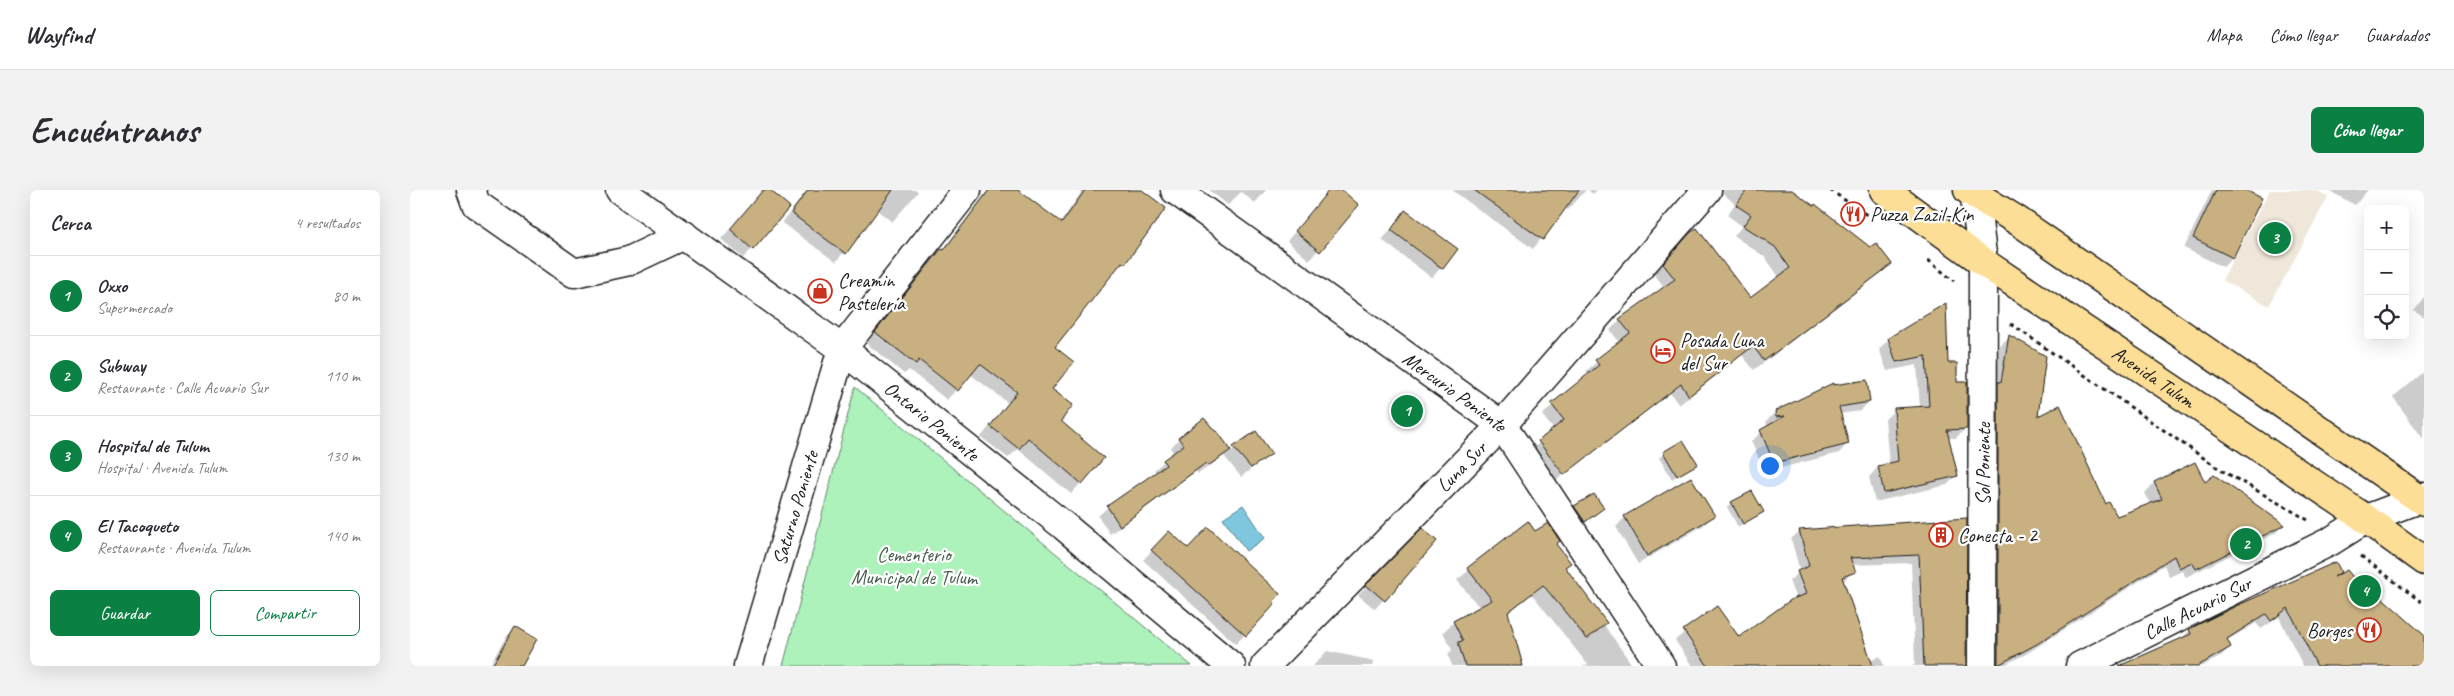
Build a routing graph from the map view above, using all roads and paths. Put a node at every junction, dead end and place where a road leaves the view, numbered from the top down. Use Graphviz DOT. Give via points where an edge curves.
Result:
graph roads {
  1 [pos="471,190"];
  2 [pos="620,190"];
  3 [pos="967,190"];
  4 [pos="1175,190"];
  5 [pos="1707,190"];
  6 [pos="1830,190"];
  7 [pos="1884,190"];
  8 [pos="1972,191"];
  9 [pos="1869,216"];
  10 [pos="684,235"];
  11 [pos="1923,256"];
  12 [pos="1983,262"];
  13 [pos="1983,304"];
  14 [pos="842,349"];
  15 [pos="1502,426"];
  16 [pos="2423,500"];
  17 [pos="2366,519"];
  18 [pos="2337,537"];
  19 [pos="2424,561"];
  20 [pos="2424,604"];
  21 [pos="748,666"];
  22 [pos="1231,666"];
  23 [pos="1265,666"];
  24 [pos="1661,666"];
  25 [pos="1982,666"];
  26 [pos="2080,666"];
  1 -- 10 [label="street" via="476,204 574,273 630,261"];
  2 -- 10 [label="street, Ontario Poniente"];
  3 -- 14 [label="street"];
  4 -- 15 [label="street, Mercurio Poniente"];
  5 -- 15 [label="street, Luna Sur"];
  6 -- 9 [label="path"];
  7 -- 12 [label="main road, Avenida Tulum"];
  8 -- 12 [label="street, Sol Poniente"];
  8 -- 16 [label="main road"];
  10 -- 14 [label="street, Ontario Poniente"];
  11 -- 13 [label="path"];
  12 -- 13 [label="street, Sol Poniente"];
  12 -- 17 [label="main road, Avenida Tulum"];
  13 -- 18 [label="path" via="2221,470"];
  13 -- 25 [label="street, Sol Poniente"];
  14 -- 21 [label="street, Saturno Poniente"];
  14 -- 22 [label="street, Ontario Poniente" via="1064,526"];
  15 -- 23 [label="street, Luna Sur"];
  15 -- 24 [label="street, Mercurio Poniente"];
  16 -- 17 [label="street, Calle Acuario Sur"];
  17 -- 18 [label="street, Calle Acuario Sur"];
  17 -- 19 [label="main road, Avenida Tulum"];
  18 -- 20 [label="path"];
  18 -- 26 [label="street, Calle Acuario Sur"];
}
